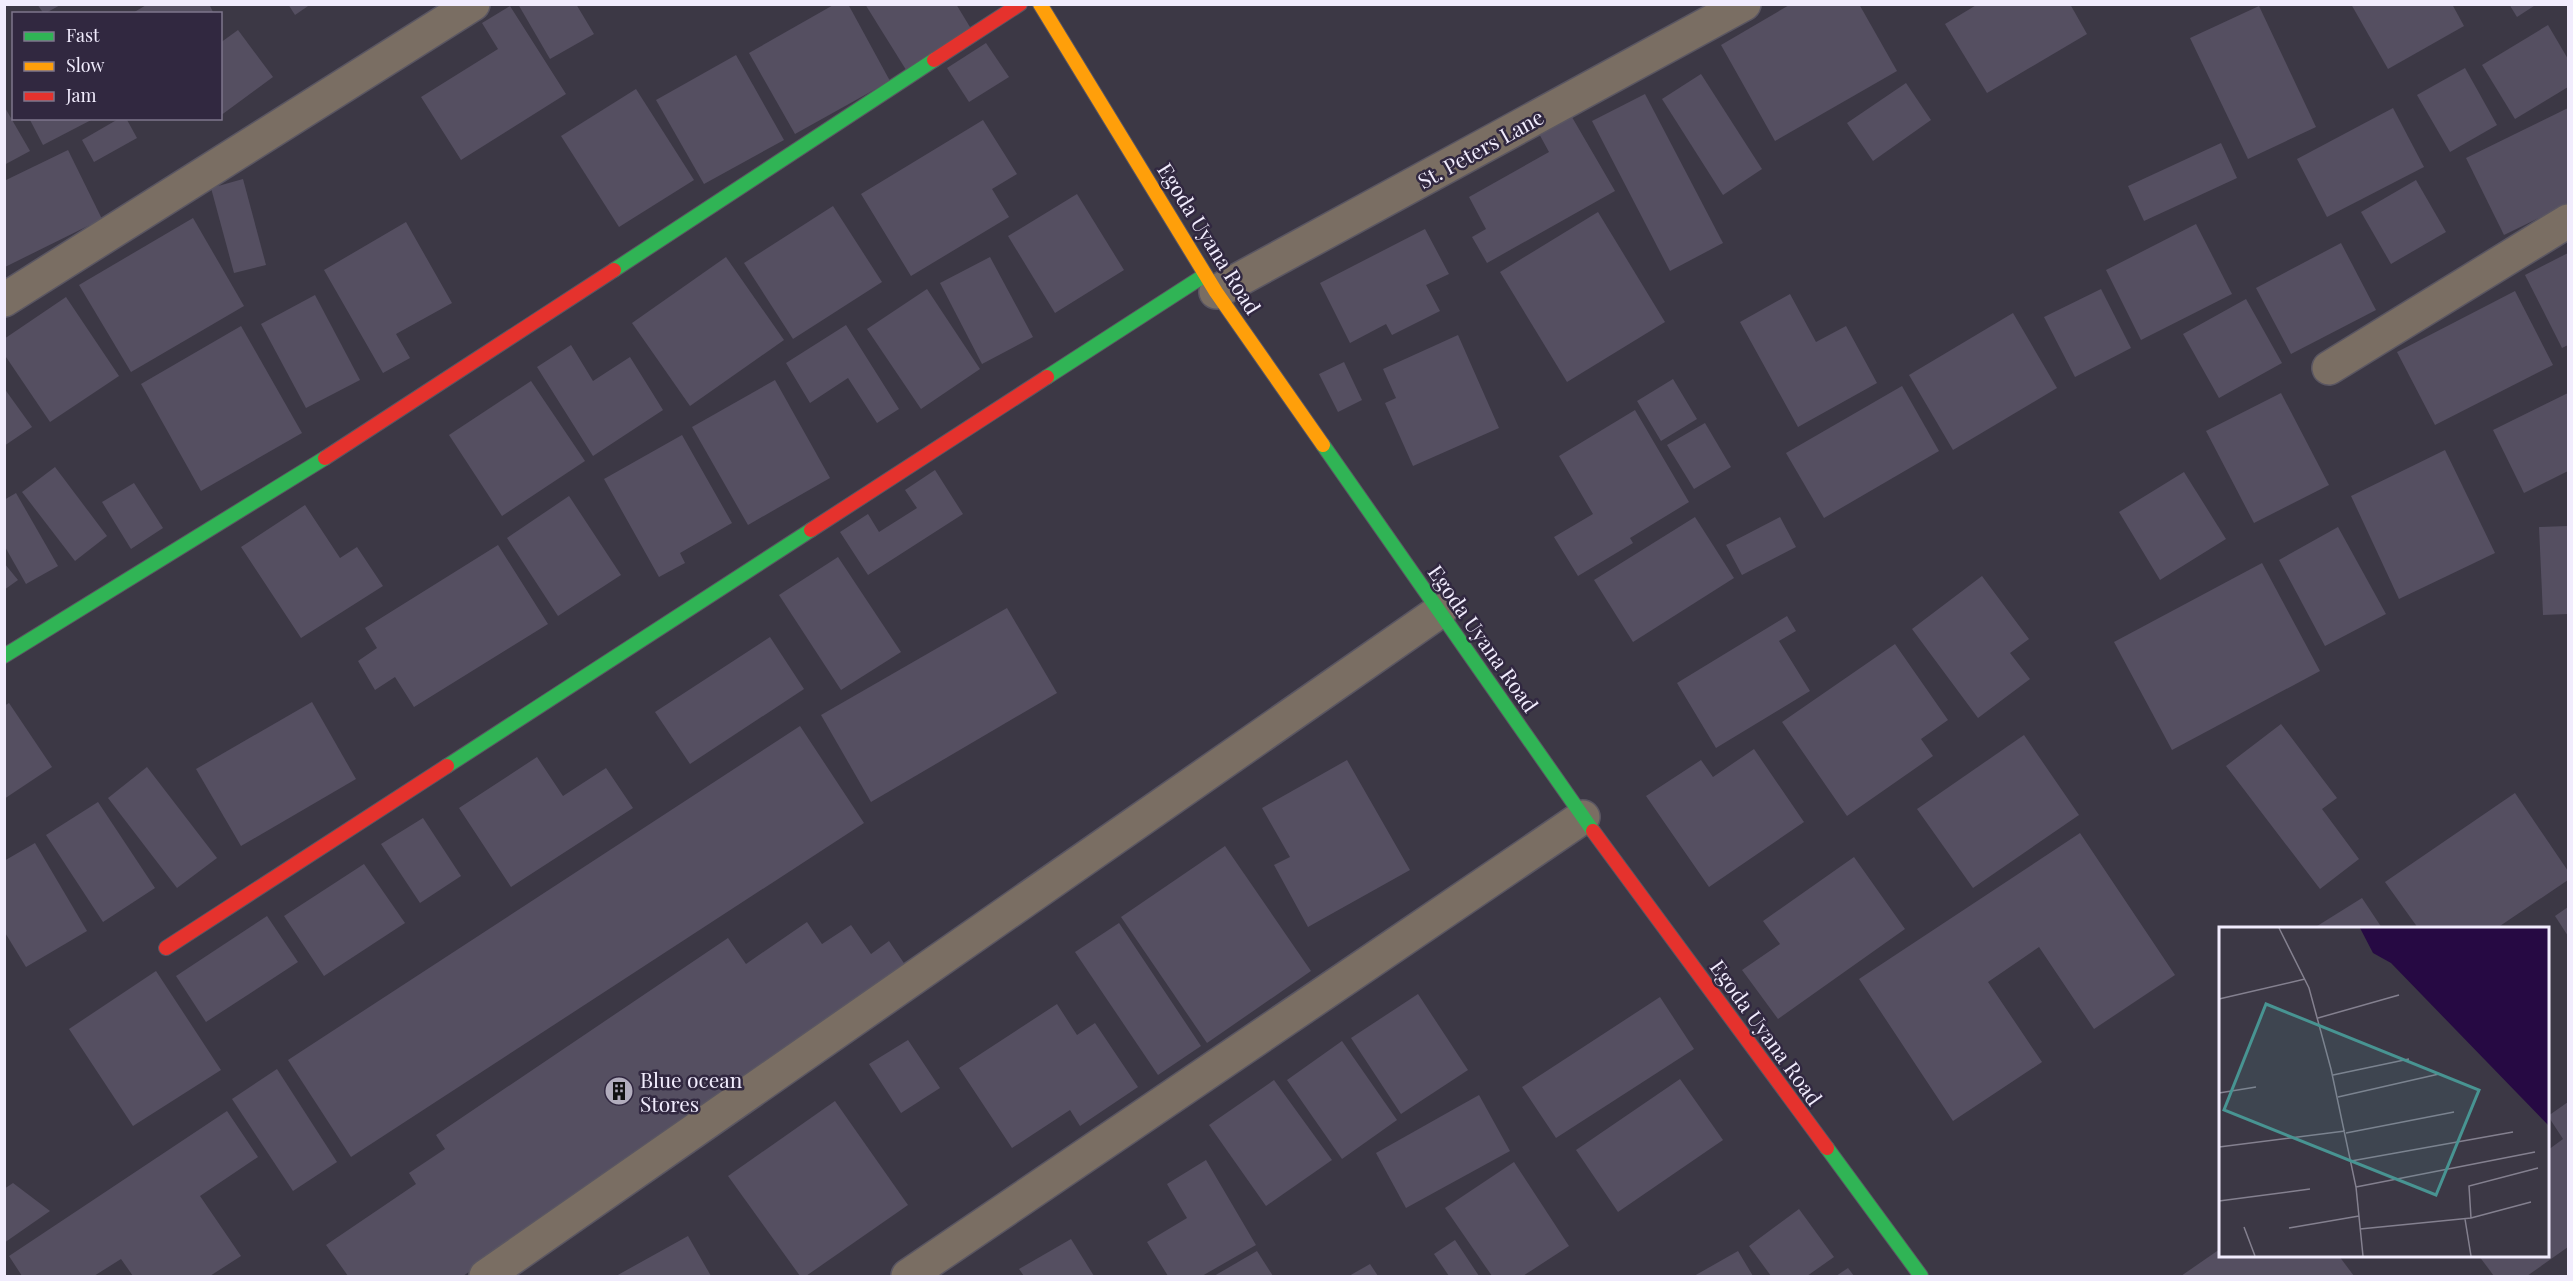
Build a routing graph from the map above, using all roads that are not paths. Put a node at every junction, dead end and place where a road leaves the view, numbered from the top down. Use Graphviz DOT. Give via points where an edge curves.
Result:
graph roads {
  1 [pos="473,4"];
  2 [pos="1020,4"];
  3 [pos="1040,4"];
  4 [pos="1744,4"];
  5 [pos="2568,221"];
  6 [pos="1211,283"];
  7 [pos="4,300"];
  8 [pos="2329,368"];
  9 [pos="1440,611"];
  10 [pos="4,656"];
  11 [pos="1583,817"];
  12 [pos="166,948"];
  13 [pos="486,1276"];
  14 [pos="908,1276"];
  15 [pos="1922,1276"];
  1 -- 7 [label="street"];
  2 -- 10 [label="street" via="266,497"];
  3 -- 6 [label="street, Egoda Uyana Road"];
  4 -- 6 [label="street, St. Peters Lane"];
  5 -- 8 [label="street"];
  6 -- 9 [label="street, Egoda Uyana Road"];
  6 -- 12 [label="street"];
  9 -- 11 [label="street, Egoda Uyana Road"];
  9 -- 13 [label="street"];
  11 -- 14 [label="street"];
  11 -- 15 [label="street, Egoda Uyana Road"];
}
